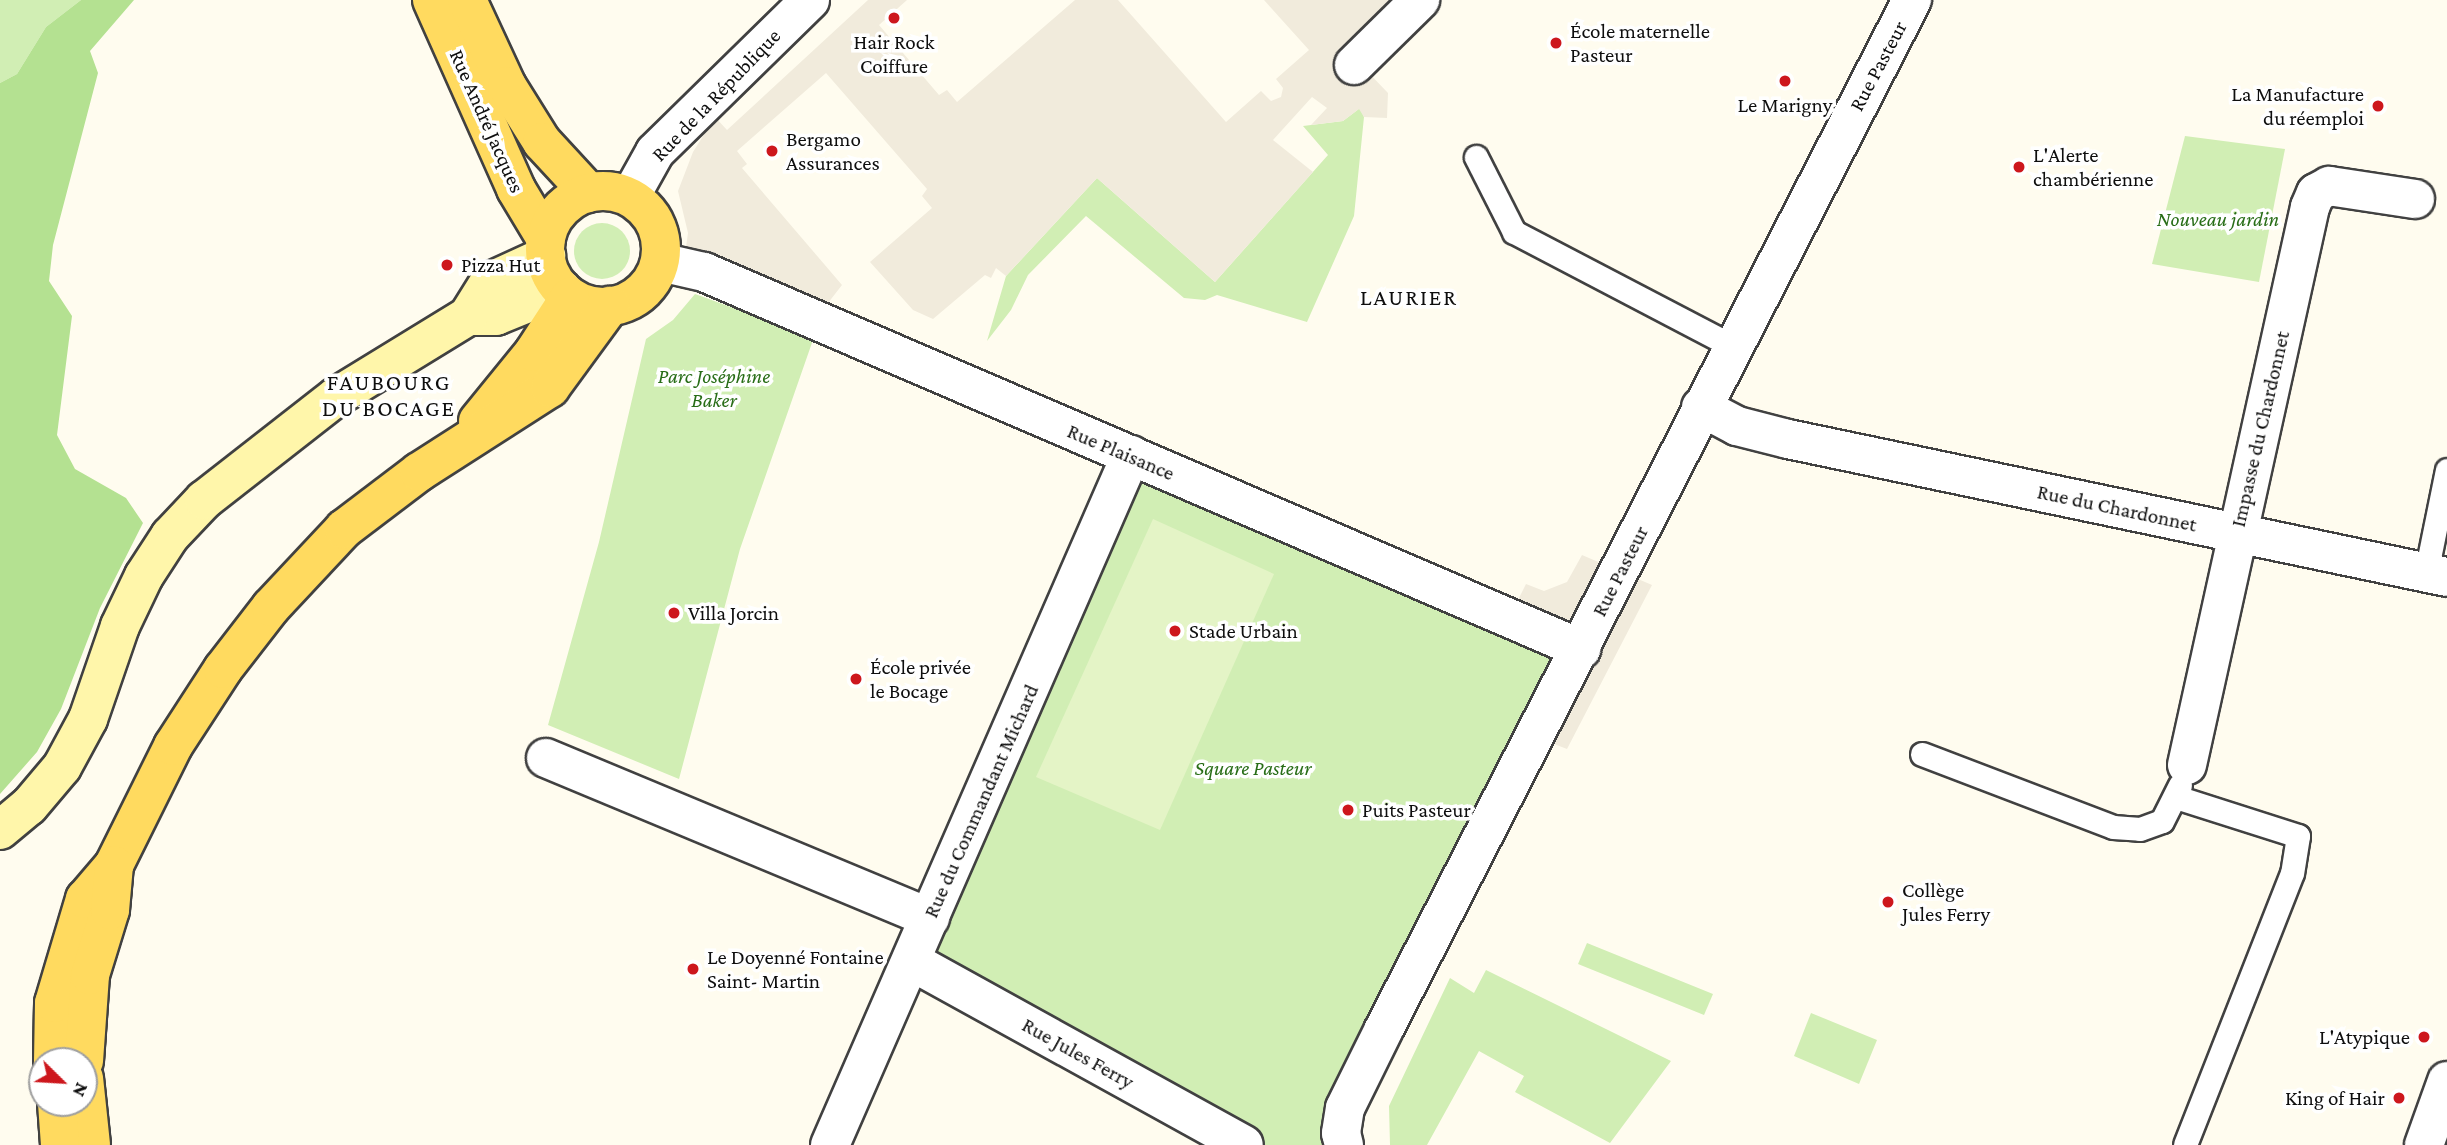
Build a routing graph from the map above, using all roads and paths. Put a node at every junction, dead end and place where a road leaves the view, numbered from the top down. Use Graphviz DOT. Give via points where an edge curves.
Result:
graph roads {
  1 [pos="432,0"];
  2 [pos="467,0"];
  3 [pos="810,0"];
  4 [pos="1420,0"];
  5 [pos="1912,0"];
  6 [pos="1354,65"];
  7 [pos="1476,157"];
  8 [pos="589,193"];
  9 [pos="630,197"];
  10 [pos="2415,199"];
  11 [pos="660,262"];
  12 [pos="556,270"];
  13 [pos="610,306"];
  14 [pos="1732,346"];
  15 [pos="1701,407"];
  16 [pos="454,450"];
  17 [pos="1131,455"];
  18 [pos="2447,470"];
  19 [pos="2236,533"];
  20 [pos="2437,575"];
  21 [pos="1581,649"];
  22 [pos="1922,754"];
  23 [pos="546,758"];
  24 [pos="2181,781"];
  25 [pos="0,830"];
  26 [pos="114,865"];
  27 [pos="930,918"];
  28 [pos="911,961"];
  29 [pos="53,1047"];
  30 [pos="84,1047"];
  31 [pos="2447,1081"];
  32 [pos="58,1117"];
  33 [pos="88,1117"];
  34 [pos="60,1145"];
  35 [pos="91,1145"];
  36 [pos="830,1145"];
  37 [pos="1244,1145"];
  38 [pos="1344,1145"];
  39 [pos="2185,1145"];
  40 [pos="2424,1145"];
  1 -- 12 [label="main road, Rue André Jacques"];
  2 -- 8 [label="main road, Rue André Jacques" via="507,86 542,142"];
  3 -- 9 [label="street, Rue de la République" via="655,152"];
  4 -- 6 [label="street"];
  5 -- 14 [label="street, Rue Pasteur"];
  7 -- 14 [label="lane" via="1514,232"];
  8 -- 9 [label="main road" via="615,192"];
  8 -- 12 [label="main road" via="562,208"];
  9 -- 11 [label="main road" via="656,224"];
  10 -- 19 [label="street, Impasse du Chardonnet" via="2347,186 2329,186 2316,193"];
  11 -- 13 [label="main road" via="647,287 624,303"];
  11 -- 17 [label="street, Rue Plaisance" via="704,272"];
  12 -- 13 [label="main road"];
  12 -- 16 [label="main road" via="527,362"];
  12 -- 25 [label="main road" via="489,282 468,316 336,397 204,500 170,536 120,626 88,719 62,767 29,807"];
  13 -- 16 [label="main road" via="550,388"];
  14 -- 15 [label="street, Rue Pasteur"];
  15 -- 19 [label="street, Rue du Chardonnet" via="1737,426 1787,439"];
  15 -- 21 [label="street, Rue Pasteur"];
  16 -- 26 [label="main road" via="344,529 271,607 191,716"];
  17 -- 21 [label="street, Rue Plaisance"];
  17 -- 27 [label="street, Rue du Commandant Michard"];
  18 -- 20 [label="lane"];
  19 -- 20 [label="street, Rue du Chardonnet"];
  19 -- 24 [label="street, Impasse du Chardonnet"];
  21 -- 38 [label="street, Rue Pasteur" via="1351,1097 1341,1133"];
  22 -- 24 [label="lane" via="2113,827 2140,829 2162,821"];
  23 -- 27 [label="street"];
  24 -- 39 [label="lane" via="2298,836 2292,873"];
  26 -- 29 [label="main road" via="85,899 62,964 54,1003"];
  26 -- 30 [label="main road" via="110,910 90,975"];
  27 -- 28 [label="street, Rue du Commandant Michard"];
  28 -- 36 [label="street, Rue du Commandant Michard"];
  28 -- 37 [label="street, Rue Jules Ferry"];
  31 -- 40 [label="street"];
  32 -- 34 [label="main road"];
  33 -- 35 [label="main road"];
}
